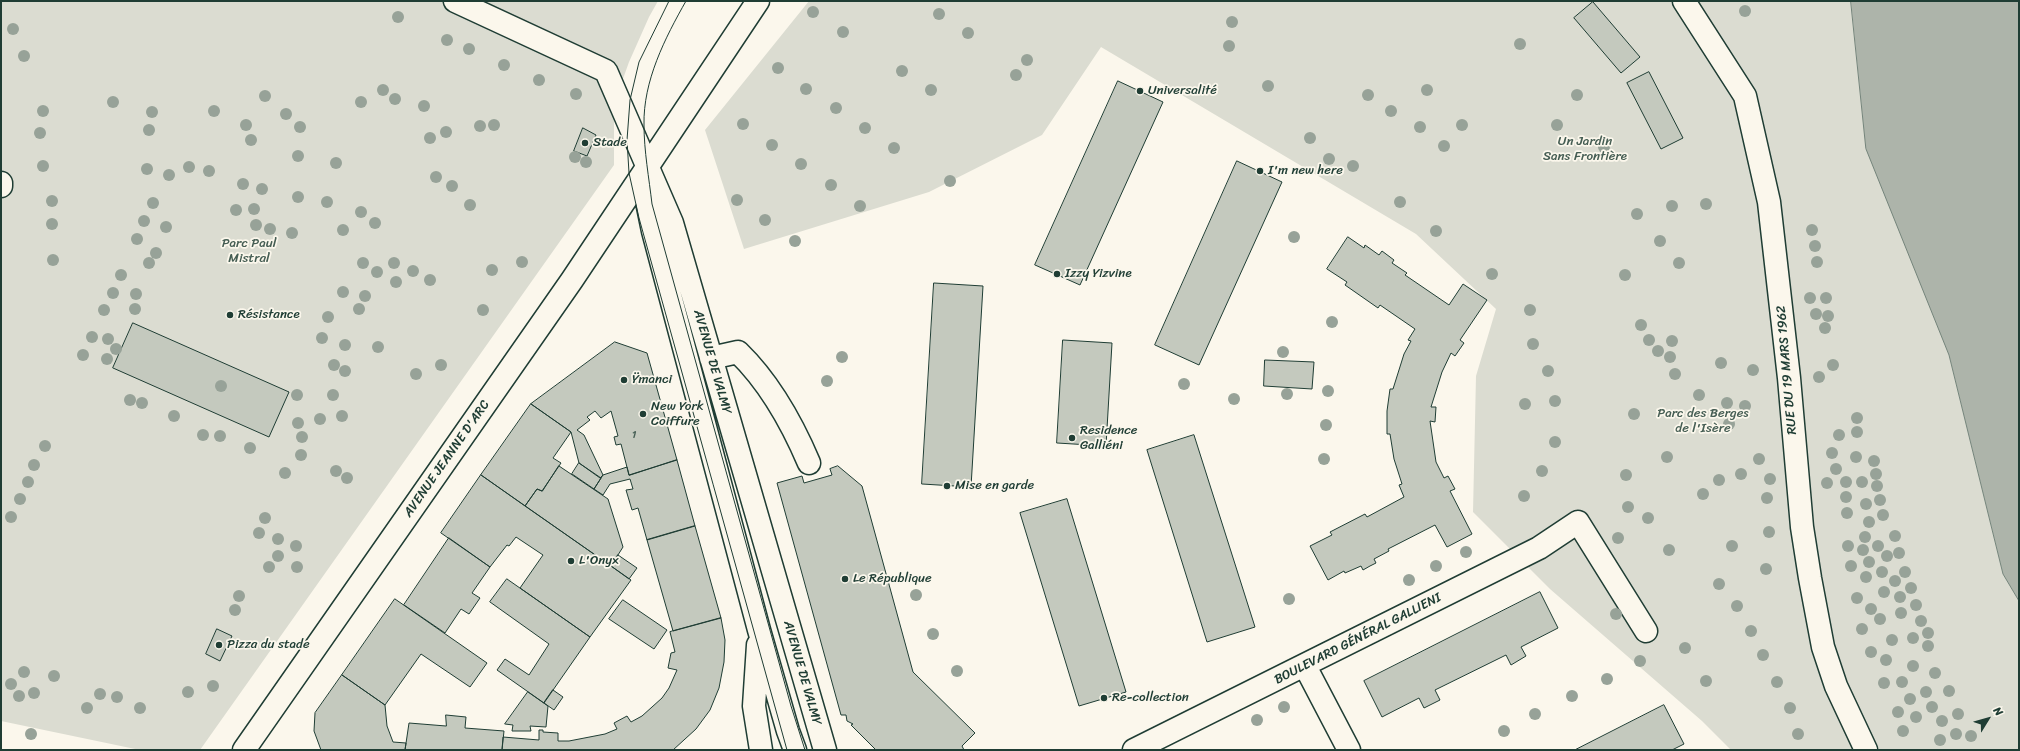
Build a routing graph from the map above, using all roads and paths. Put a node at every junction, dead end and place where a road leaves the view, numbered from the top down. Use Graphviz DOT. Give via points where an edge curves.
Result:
graph roads {
  1 [pos="455,1"];
  2 [pos="758,1"];
  3 [pos="1684,1"];
  4 [pos="648,168"];
  5 [pos="1,183"];
  6 [pos="1,186"];
  7 [pos="711,358"];
  8 [pos="809,463"];
  9 [pos="760,630"];
  10 [pos="1646,631"];
  11 [pos="1305,666"];
  12 [pos="244,750"];
  13 [pos="761,750"];
  14 [pos="795,750"];
  15 [pos="825,750"];
  16 [pos="1134,750"];
  17 [pos="1349,750"];
  18 [pos="1866,750"];
  1 -- 4 [label="street, AVENUE DE VALMY" via="606,71"];
  2 -- 4 [label="street"];
  3 -- 18 [label="street, RUE DU 19 MARS 1962" via="1745,96 1770,202 1802,527 1823,647 1836,686"];
  4 -- 7 [label="street, AVENUE DE VALMY" via="672,223"];
  4 -- 9 [label="street" via="646,197 653,231"];
  4 -- 12 [label="street, AVENUE JEANNE D'ARC"];
  5 -- 6 [label="street"];
  7 -- 8 [label="street" via="738,352 750,364 794,428"];
  7 -- 15 [label="street, AVENUE DE VALMY"];
  9 -- 13 [label="street" via="754,706"];
  9 -- 14 [label="street"];
  10 -- 11 [label="street, BOULEVARD GÉNÉRAL GALLIENI" via="1578,522 1539,548"];
  11 -- 16 [label="street, BOULEVARD GÉNÉRAL GALLIENI"];
  11 -- 17 [label="street"];
}
